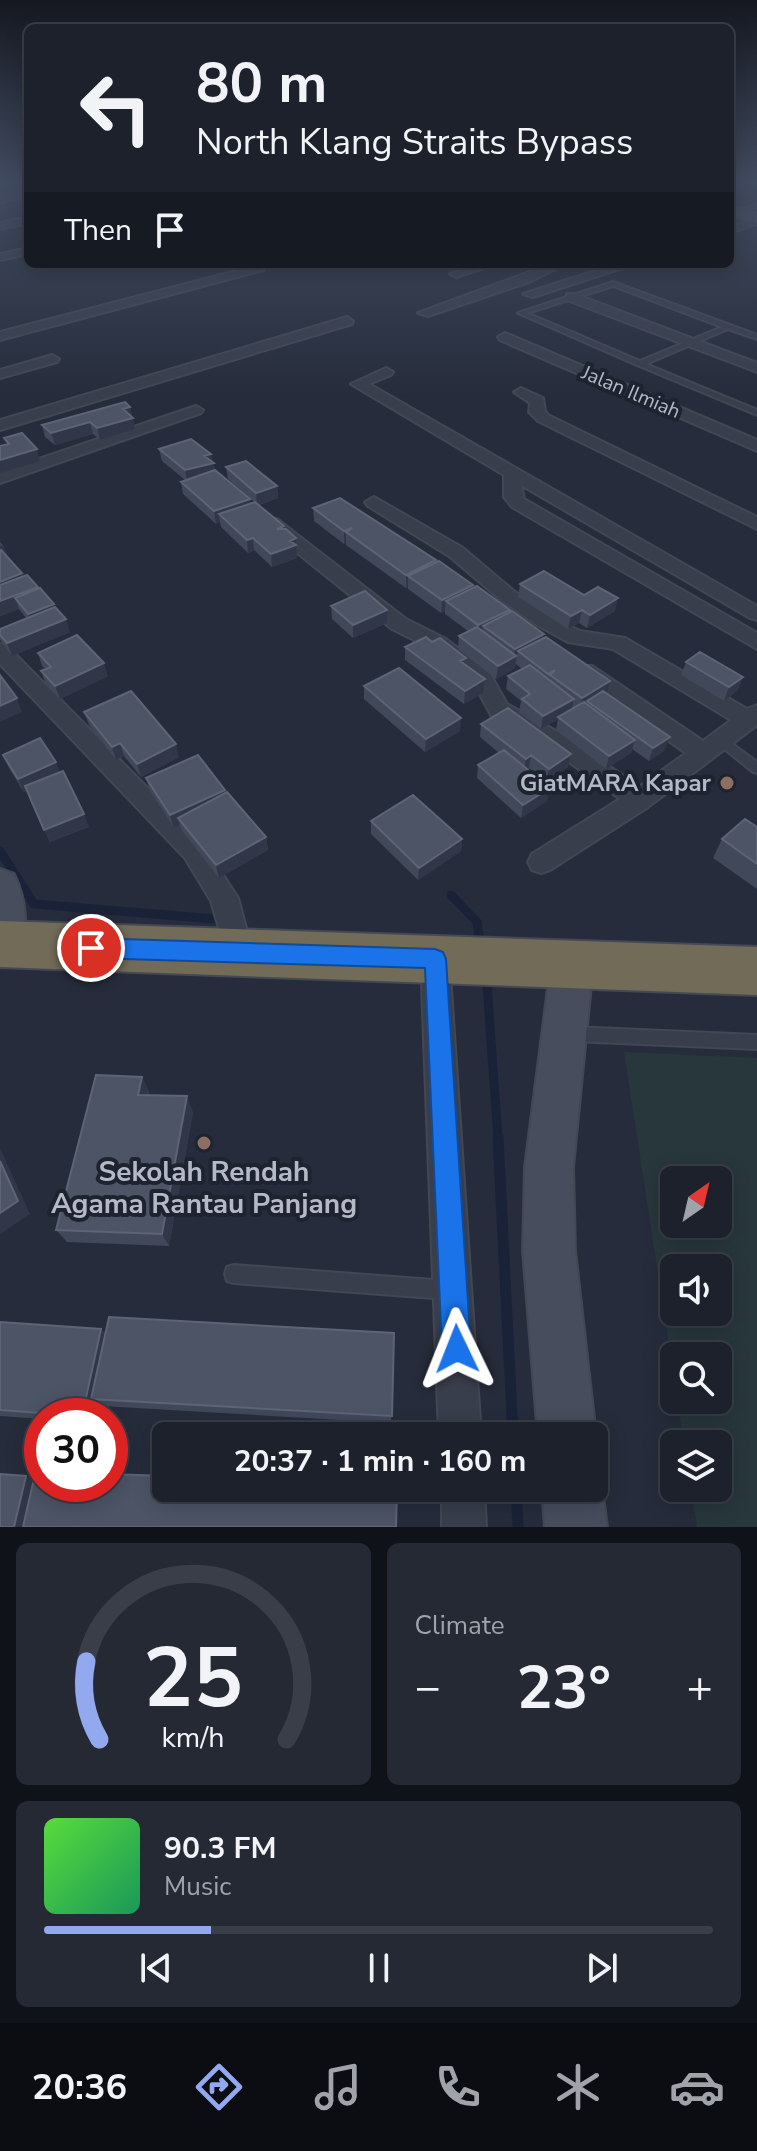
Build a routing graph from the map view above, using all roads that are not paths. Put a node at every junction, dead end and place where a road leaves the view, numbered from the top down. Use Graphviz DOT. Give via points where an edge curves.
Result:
graph roads {
  1 [pos="259,268"];
  2 [pos="477,268"];
  3 [pos="551,268"];
  4 [pos="616,268"];
  5 [pos="456,274"];
  6 [pos="529,294"];
  7 [pos="571,297"];
  8 [pos="424,313"];
  9 [pos="347,321"];
  10 [pos="728,327"];
  11 [pos="0,336"];
  12 [pos="505,337"];
  13 [pos="757,337"];
  14 [pos="690,342"];
  15 [pos="52,359"];
  16 [pos="639,364"];
  17 [pos="757,368"];
  18 [pos="386,372"];
  19 [pos="0,374"];
  20 [pos="521,392"];
  21 [pos="196,410"];
  22 [pos="757,413"];
  23 [pos="0,425"];
  24 [pos="757,446"];
  25 [pos="512,475"];
  26 [pos="0,478"];
  27 [pos="374,502"];
  28 [pos="253,508"];
  29 [pos="757,524"];
  30 [pos="483,602"];
  31 [pos="757,614"];
  32 [pos="757,642"];
  33 [pos="547,646"];
  34 [pos="0,651"];
  35 [pos="573,663"];
  36 [pos="752,716"];
  37 [pos="711,746"];
  38 [pos="757,769"];
  39 [pos="639,800"];
  40 [pos="541,862"];
  41 [pos="0,885"];
  42 [pos="1,944"];
  43 [pos="239,954"];
  44 [pos="435,959"];
  45 [pos="572,965"];
  46 [pos="757,971"];
  47 [pos="564,1034"];
  48 [pos="757,1042"];
  49 [pos="234,1274"];
  50 [pos="454,1290"];
  51 [pos="459,1422"];
  52 [pos="566,1422"];
  53 [pos="463,1502"];
  54 [pos="573,1502"];
  55 [pos="464,1527"];
  56 [pos="576,1527"];
  1 -- 11 [label="street"];
  2 -- 5 [label="street"];
  3 -- 8 [label="street"];
  4 -- 6 [label="street"];
  7 -- 10 [label="lane" via="613,284"];
  7 -- 14 [label="street"];
  7 -- 16 [label="lane" via="521,313"];
  9 -- 23 [label="street"];
  10 -- 13 [label="lane"];
  10 -- 14 [label="lane"];
  12 -- 24 [label="street, Jalan Ilmiah"];
  14 -- 16 [label="lane"];
  14 -- 17 [label="street"];
  15 -- 19 [label="street"];
  16 -- 22 [label="lane"];
  18 -- 25 [label="street" via="358,384"];
  20 -- 29 [label="street" via="538,401 537,412 543,418"];
  21 -- 26 [label="street"];
  25 -- 31 [label="street"];
  25 -- 32 [label="street" via="518,503"];
  27 -- 36 [label="street" via="456,552 544,621 575,637 618,643"];
  28 -- 39 [label="street" via="399,624 439,644 481,677 499,709 559,743"];
  30 -- 33 [label="street"];
  34 -- 43 [label="street" via="194,851 224,898"];
  35 -- 37 [label="street"];
  36 -- 37 [label="street"];
  37 -- 38 [label="lane"];
  37 -- 39 [label="street"];
  39 -- 40 [label="street"];
  41 -- 42 [label="street" via="5,897"];
  42 -- 43 [label="highway"];
  43 -- 44 [label="highway"];
  44 -- 45 [label="highway"];
  44 -- 50 [label="street"];
  45 -- 46 [label="highway"];
  45 -- 47 [label="street"];
  47 -- 48 [label="lane"];
  47 -- 52 [label="street" via="549,1181 549,1251"];
  49 -- 50 [label="lane"];
  50 -- 51 [label="street"];
  53 -- 55 [label="street"];
  54 -- 56 [label="street"];
}
